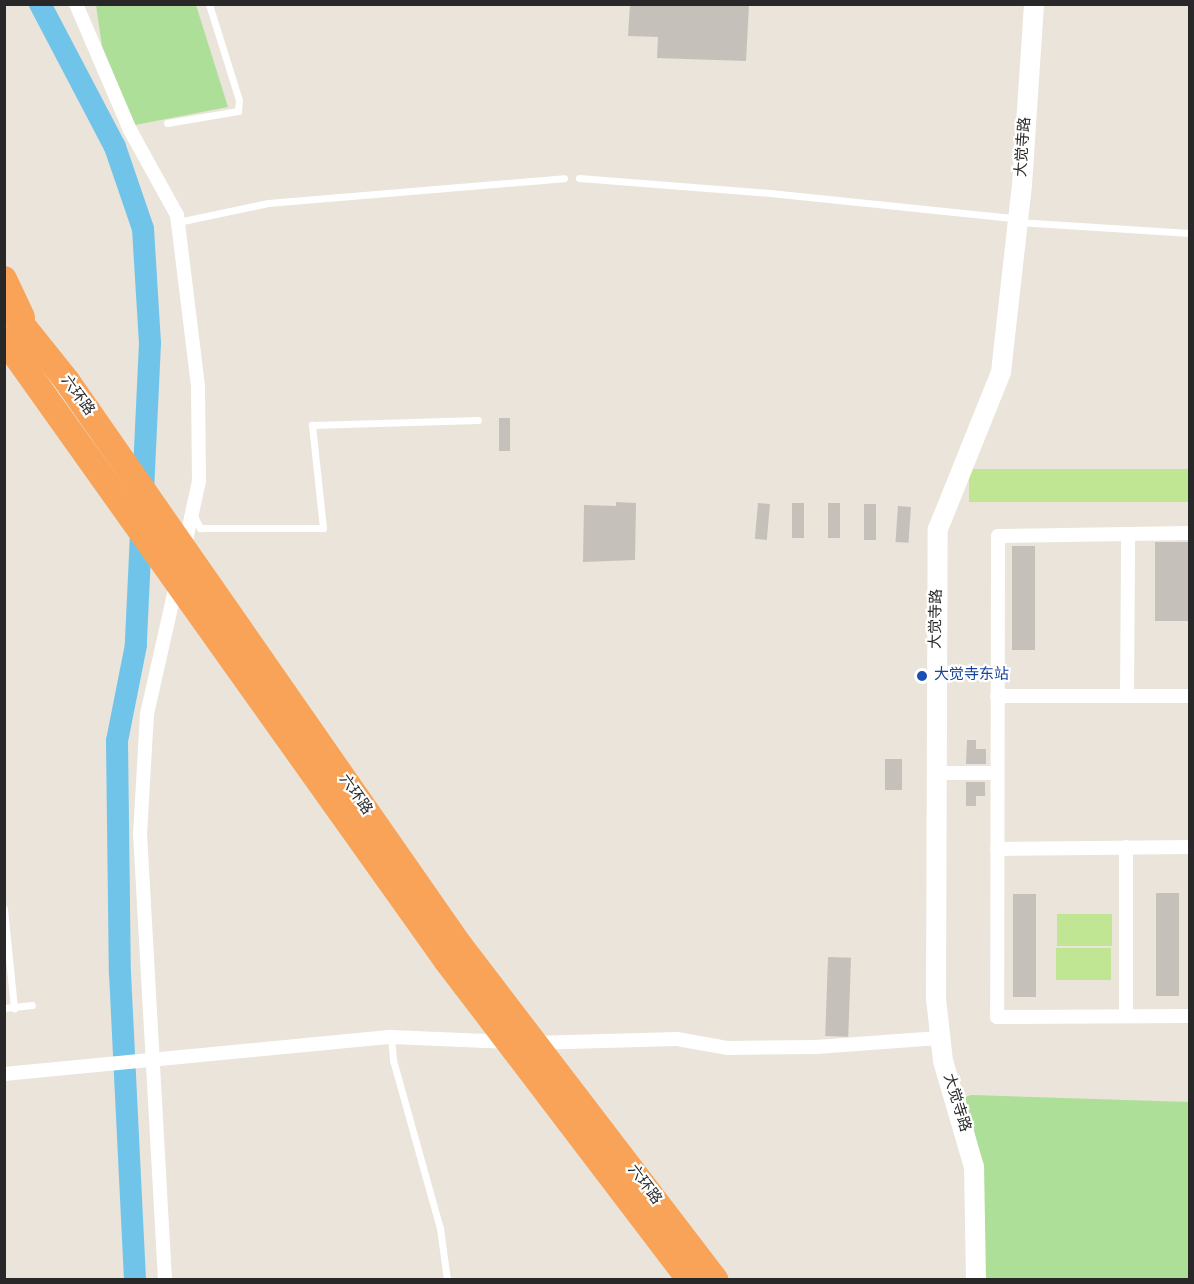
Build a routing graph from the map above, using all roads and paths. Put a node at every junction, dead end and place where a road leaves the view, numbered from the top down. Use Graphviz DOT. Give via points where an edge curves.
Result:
graph roads {
  1 [pos="76,4"];
  2 [pos="209,4"];
  3 [pos="1034,4"];
  4 [pos="167,123"];
  5 [pos="564,178"];
  6 [pos="579,178"];
  7 [pos="178,222"];
  8 [pos="1018,222"];
  9 [pos="1190,233"];
  10 [pos="4,279"];
  11 [pos="4,302"];
  12 [pos="32,336"];
  13 [pos="10,346"];
  14 [pos="478,420"];
  15 [pos="192,512"];
  16 [pos="1190,533"];
  17 [pos="1128,534"];
  18 [pos="997,696"];
  19 [pos="1127,696"];
  20 [pos="1190,696"];
  21 [pos="936,773"];
  22 [pos="998,773"];
  23 [pos="1126,847"];
  24 [pos="1190,847"];
  25 [pos="997,849"];
  26 [pos="4,909"];
  27 [pos="32,1005"];
  28 [pos="4,1008"];
  29 [pos="14,1008"];
  30 [pos="1126,1016"];
  31 [pos="1190,1016"];
  32 [pos="391,1037"];
  33 [pos="939,1038"];
  34 [pos="154,1060"];
  35 [pos="4,1074"];
  36 [pos="165,1280"];
  37 [pos="447,1280"];
  38 [pos="690,1280"];
  39 [pos="716,1280"];
  40 [pos="976,1280"];
  1 -- 7 [label="street" via="130,130"];
  2 -- 4 [label="lane" via="239,100 238,111"];
  3 -- 8 [label="main road, 大觉寺路"];
  5 -- 7 [label="lane" via="268,203"];
  6 -- 8 [label="lane" via="953,212"];
  7 -- 15 [label="street" via="198,387 199,481"];
  8 -- 9 [label="lane"];
  8 -- 21 [label="main road, 大觉寺路" via="1001,372 938,529"];
  10 -- 12 [label="highway"];
  11 -- 12 [label="highway, 六环路"];
  12 -- 39 [label="highway, 六环路" via="459,943"];
  13 -- 38 [label="highway, 六环路" via="446,960"];
  14 -- 15 [label="lane" via="312,425 323,528 200,528"];
  15 -- 34 [label="street" via="147,714 140,836"];
  16 -- 17 [label="street"];
  17 -- 18 [label="street" via="998,536"];
  17 -- 19 [label="street"];
  18 -- 19 [label="street"];
  18 -- 22 [label="street"];
  19 -- 20 [label="street"];
  21 -- 22 [label="street"];
  21 -- 33 [label="main road, 大觉寺路"];
  22 -- 25 [label="street"];
  23 -- 24 [label="street"];
  23 -- 25 [label="street"];
  23 -- 30 [label="street"];
  25 -- 30 [label="street" via="996,1017"];
  26 -- 29 [label="lane"];
  27 -- 29 [label="lane"];
  28 -- 29 [label="lane"];
  30 -- 31 [label="street"];
  32 -- 33 [label="street" via="567,1043 677,1039 728,1048 816,1047"];
  32 -- 34 [label="street"];
  32 -- 37 [label="lane" via="393,1060 440,1228"];
  33 -- 40 [label="main road, 大觉寺路" via="974,1167"];
  34 -- 35 [label="street"];
  34 -- 36 [label="street"];
}
